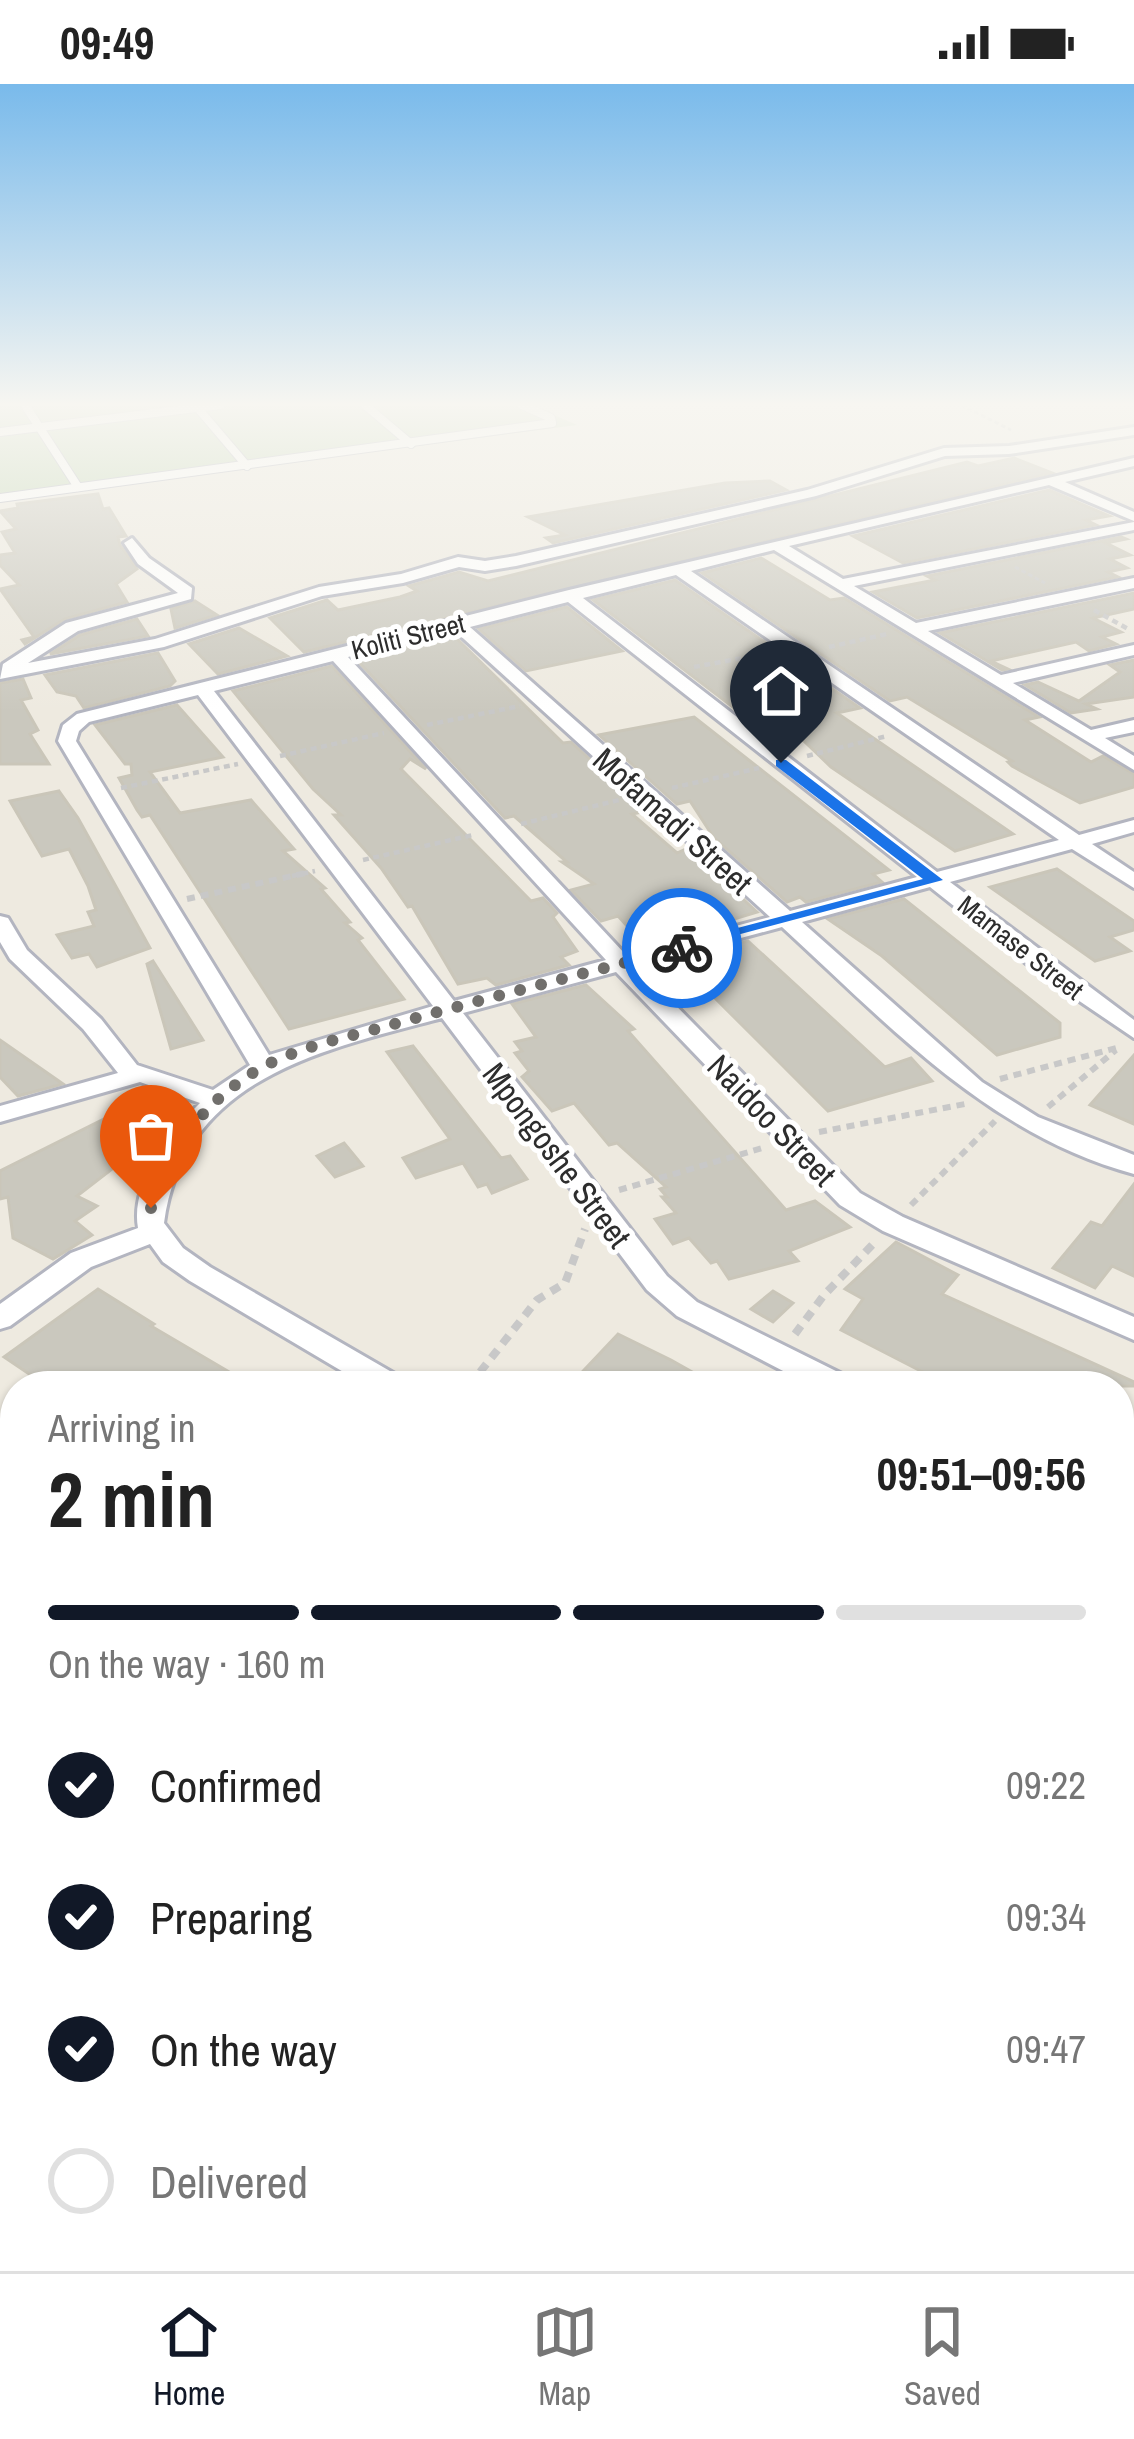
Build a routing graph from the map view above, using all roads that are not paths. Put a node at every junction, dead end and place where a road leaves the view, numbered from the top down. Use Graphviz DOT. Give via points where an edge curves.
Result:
graph roads {
  1 [pos="750,507"];
  2 [pos="939,507"];
  3 [pos="1104,507"];
  4 [pos="1134,522"];
  5 [pos="132,543"];
  6 [pos="776,545"];
  7 [pos="679,569"];
  8 [pos="1134,583"];
  9 [pos="841,584"];
  10 [pos="569,596"];
  11 [pos="457,624"];
  12 [pos="916,628"];
  13 [pos="1134,650"];
  14 [pos="335,653"];
  15 [pos="0,673"];
  16 [pos="1001,680"];
  17 [pos="202,686"];
  18 [pos="1134,726"];
  19 [pos="1089,736"];
  20 [pos="1134,764"];
  21 [pos="1134,826"];
  22 [pos="1076,842"];
  23 [pos="935,880"];
  24 [pos="1134,882"];
  25 [pos="784,921"];
  26 [pos="3,934"];
  27 [pos="622,964"];
  28 [pos="448,1009"];
  29 [pos="1129,1039"];
  30 [pos="264,1067"];
  31 [pos="139,1075"];
  32 [pos="218,1100"];
  33 [pos="0,1114"];
  34 [pos="1134,1165"];
  35 [pos="154,1232"];
  36 [pos="0,1319"];
  37 [pos="1134,1329"];
  38 [pos="366,1371"];
  39 [pos="808,1371"];
  1 -- 15 [label="street" via="516,561 458,562 319,592 175,639"];
  2 -- 6 [label="street, Koliti Street"];
  3 -- 4 [label="street"];
  4 -- 9 [label="street"];
  5 -- 15 [label="street" via="184,596 72,627"];
  6 -- 7 [label="street, Koliti Street"];
  6 -- 9 [label="street"];
  7 -- 10 [label="street, Koliti Street"];
  7 -- 22 [label="street"];
  8 -- 12 [label="street"];
  9 -- 12 [label="street"];
  10 -- 11 [label="street, Koliti Street"];
  10 -- 23 [label="street, Mamase Street"];
  11 -- 14 [label="street, Koliti Street"];
  11 -- 25 [label="street, Mofamadi Street"];
  12 -- 16 [label="street"];
  13 -- 16 [label="street"];
  14 -- 17 [label="street, Koliti Street"];
  14 -- 27 [label="street, Naidoo Street"];
  16 -- 19 [label="street"];
  17 -- 28 [label="street, Mpongoshe Street"];
  17 -- 30 [label="street, Koliti Street" via="98,711 70,729 67,741"];
  18 -- 19 [label="street"];
  19 -- 20 [label="street"];
  21 -- 22 [label="street"];
  22 -- 23 [label="street"];
  22 -- 24 [label="street"];
  23 -- 25 [label="street"];
  23 -- 29 [label="street, Mamase Street"];
  25 -- 27 [label="street"];
  25 -- 34 [label="street, Mofamadi Street" via="979,1092 1029,1123"];
  26 -- 31 [label="street"];
  27 -- 28 [label="street"];
  27 -- 37 [label="street, Naidoo Street" via="829,1181 877,1215"];
  28 -- 30 [label="street"];
  28 -- 39 [label="street, Mpongoshe Street" via="670,1297"];
  30 -- 32 [label="street"];
  31 -- 32 [label="street"];
  31 -- 33 [label="street"];
  32 -- 35 [label="street" via="158,1183"];
  35 -- 36 [label="street" via="81,1260"];
  35 -- 38 [label="street" via="200,1274"];
}
